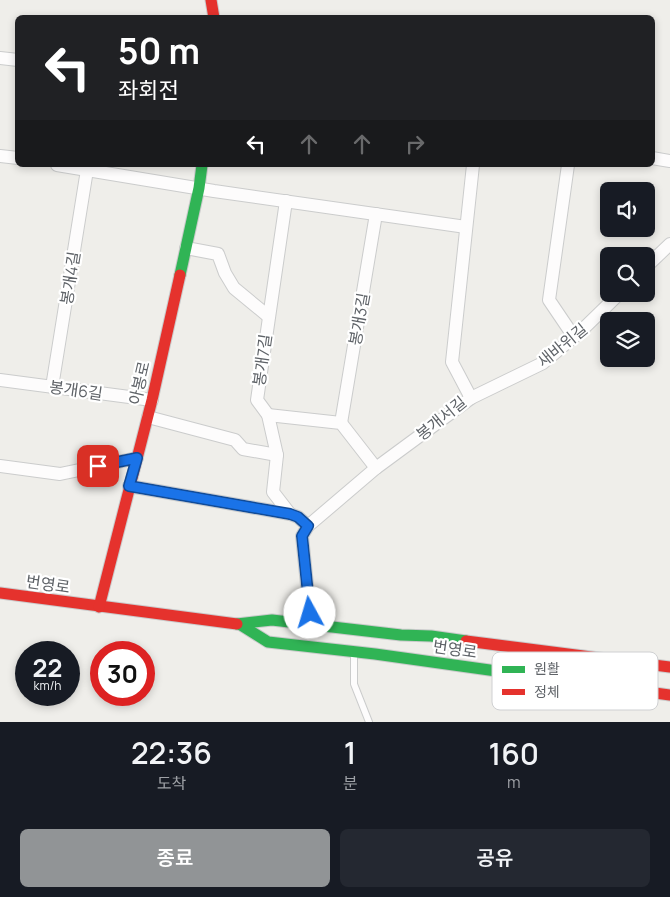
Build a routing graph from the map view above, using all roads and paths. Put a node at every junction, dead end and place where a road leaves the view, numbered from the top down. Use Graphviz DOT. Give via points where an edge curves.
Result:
graph roads {
  1 [pos="211,0"];
  2 [pos="214,15"];
  3 [pos="0,58"];
  4 [pos="15,60"];
  5 [pos="15,158"];
  6 [pos="655,158"];
  7 [pos="0,159"];
  8 [pos="670,161"];
  9 [pos="69,167"];
  10 [pos="202,167"];
  11 [pos="473,167"];
  12 [pos="568,167"];
  13 [pos="87,170"];
  14 [pos="199,188"];
  15 [pos="286,201"];
  16 [pos="376,214"];
  17 [pos="466,227"];
  18 [pos="670,244"];
  19 [pos="186,248"];
  20 [pos="655,258"];
  21 [pos="611,302"];
  22 [pos="268,316"];
  23 [pos="574,337"];
  24 [pos="0,380"];
  25 [pos="52,387"];
  26 [pos="471,398"];
  27 [pos="152,400"];
  28 [pos="268,415"];
  29 [pos="148,417"];
  30 [pos="341,423"];
  31 [pos="277,455"];
  32 [pos="137,458"];
  33 [pos="0,466"];
  34 [pos="376,468"];
  35 [pos="129,486"];
  36 [pos="290,514"];
  37 [pos="308,526"];
  38 [pos="0,593"];
  39 [pos="99,607"];
  40 [pos="311,624"];
  41 [pos="241,625"];
  42 [pos="354,652"];
  43 [pos="554,652"];
  44 [pos="492,671"];
  45 [pos="369,722"];
  1 -- 2 [label="main road"];
  3 -- 4 [label="street"];
  5 -- 7 [label="street"];
  6 -- 8 [label="street"];
  9 -- 13 [label="street"];
  10 -- 14 [label="main road, 아봉로"];
  11 -- 17 [label="street, 봉개서길"];
  12 -- 23 [label="street" via="549,300"];
  13 -- 14 [label="street"];
  13 -- 25 [label="street, 봉개4길"];
  14 -- 15 [label="street"];
  14 -- 19 [label="main road, 아봉로"];
  15 -- 16 [label="street"];
  15 -- 22 [label="street, 봉개7길"];
  16 -- 17 [label="street"];
  16 -- 30 [label="street, 봉개3길"];
  17 -- 26 [label="street, 봉개서길" via="452,362"];
  18 -- 20 [label="street"];
  19 -- 22 [label="street, 봉개7길" via="218,254 234,288"];
  19 -- 27 [label="main road, 아봉로"];
  21 -- 23 [label="street, 새바위길"];
  22 -- 28 [label="street, 봉개7길" via="257,400"];
  23 -- 26 [label="street, 새바위길" via="543,363"];
  24 -- 25 [label="street, 봉개6길"];
  25 -- 27 [label="street, 봉개6길"];
  26 -- 34 [label="street, 봉개서길"];
  27 -- 29 [label="main road, 아봉로"];
  28 -- 30 [label="street"];
  28 -- 31 [label="street, 봉개7길"];
  29 -- 31 [label="street" via="235,440 243,449"];
  29 -- 32 [label="main road, 아봉로"];
  30 -- 34 [label="street"];
  31 -- 36 [label="street, 봉개7길" via="273,492"];
  32 -- 33 [label="street" via="60,474"];
  32 -- 35 [label="main road, 아봉로"];
  34 -- 37 [label="street, 봉개서길"];
  35 -- 36 [label="street"];
  35 -- 39 [label="main road, 아봉로"];
  36 -- 37 [label="street"];
  37 -- 40 [label="street" via="302,536"];
  38 -- 39 [label="main road, 번영로"];
  39 -- 41 [label="main road, 번영로"];
  40 -- 41 [label="main road, 번영로" via="272,620"];
  40 -- 43 [label="main road, 번영로"];
  41 -- 42 [label="main road, 번영로" via="268,642"];
  42 -- 44 [label="main road, 번영로"];
  42 -- 45 [label="lane" via="354,684"];
}
